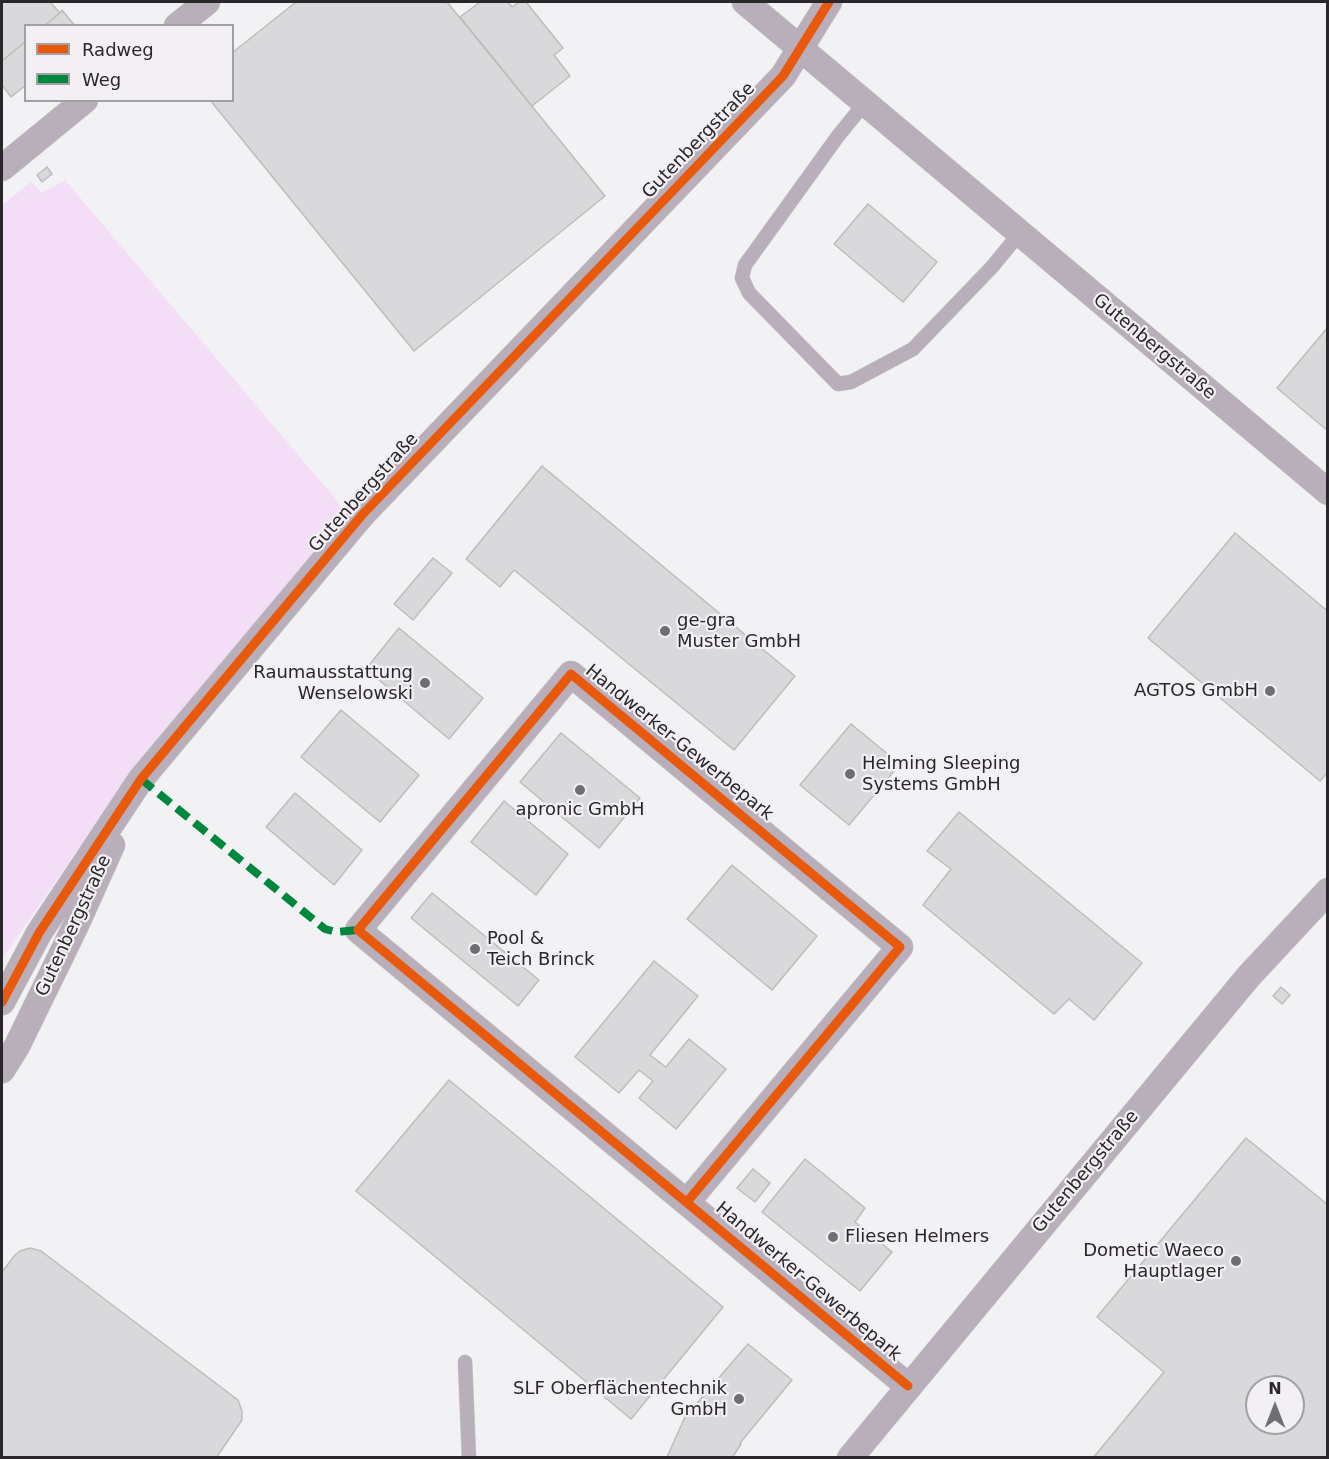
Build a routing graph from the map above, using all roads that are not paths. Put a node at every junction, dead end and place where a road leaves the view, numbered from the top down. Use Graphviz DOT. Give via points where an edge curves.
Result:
graph roads {
  1 [pos="207,2"];
  2 [pos="745,2"];
  3 [pos="829,2"];
  4 [pos="180,24"];
  5 [pos="800,48"];
  6 [pos="83,102"];
  7 [pos="864,104"];
  8 [pos="2,168"];
  9 [pos="1019,234"];
  10 [pos="1328,492"];
  11 [pos="141,779"];
  12 [pos="1328,891"];
  13 [pos="2,1002"];
  14 [pos="2,1071"];
  15 [pos="687,1202"];
  16 [pos="465,1362"];
  17 [pos="908,1386"];
  18 [pos="469,1458"];
  19 [pos="850,1458"];
  1 -- 4 [label="street"];
  2 -- 5 [label="street"];
  3 -- 5 [label="street"];
  5 -- 7 [label="street, Gutenbergstraße"];
  5 -- 11 [label="street, Gutenbergstraße" via="783,76 362,515"];
  6 -- 8 [label="street"];
  7 -- 9 [label="street, Gutenbergstraße"];
  7 -- 9 [label="lane" via="745,265 742,278 749,293 838,384 851,382 913,349"];
  9 -- 10 [label="street, Gutenbergstraße"];
  11 -- 13 [label="street, Gutenbergstraße" via="39,933"];
  11 -- 14 [label="street, Gutenbergstraße" via="77,923"];
  12 -- 17 [label="street, Gutenbergstraße" via="1248,977"];
  15 -- 15 [label="street, Handwerker-Gewerbepark" via="358,930 571,674 900,947"];
  15 -- 17 [label="street, Handwerker-Gewerbepark"];
  16 -- 18 [label="lane"];
  17 -- 19 [label="street, Gutenbergstraße"];
}
